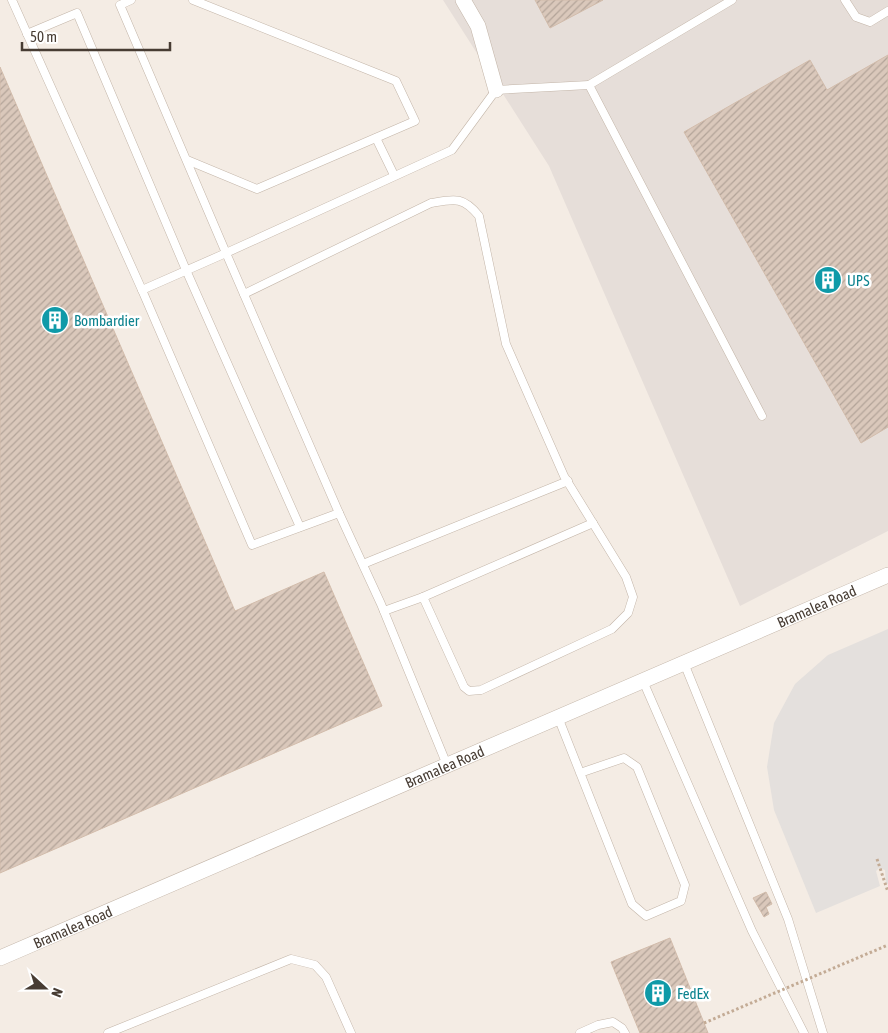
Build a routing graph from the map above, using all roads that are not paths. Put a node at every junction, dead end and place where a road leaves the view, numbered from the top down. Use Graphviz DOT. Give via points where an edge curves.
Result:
graph roads {
  1 [pos="12,0"];
  2 [pos="131,0"];
  3 [pos="193,0"];
  4 [pos="463,0"];
  5 [pos="732,0"];
  6 [pos="845,0"];
  7 [pos="118,2"];
  8 [pos="888,11"];
  9 [pos="27,34"];
  10 [pos="589,85"];
  11 [pos="496,90"];
  12 [pos="376,138"];
  13 [pos="186,160"];
  14 [pos="394,175"];
  15 [pos="226,253"];
  16 [pos="186,270"];
  17 [pos="142,290"];
  18 [pos="244,294"];
  19 [pos="762,416"];
  20 [pos="568,481"];
  21 [pos="339,512"];
  22 [pos="593,523"];
  23 [pos="300,527"];
  24 [pos="363,564"];
  25 [pos="888,575"];
  26 [pos="423,597"];
  27 [pos="384,611"];
  28 [pos="684,663"];
  29 [pos="643,681"];
  30 [pos="558,718"];
  31 [pos="447,765"];
  32 [pos="580,773"];
  33 [pos="0,958"];
  34 [pos="108,1033"];
  35 [pos="351,1033"];
  36 [pos="580,1033"];
  37 [pos="624,1033"];
  38 [pos="804,1033"];
  39 [pos="824,1033"];
  1 -- 9 [label="lane"];
  2 -- 7 [label="lane"];
  3 -- 12 [label="lane" via="396,81 414,121"];
  4 -- 11 [label="street" via="478,26"];
  5 -- 10 [label="lane"];
  6 -- 8 [label="lane" via="856,17 870,22"];
  7 -- 13 [label="lane"];
  9 -- 16 [label="lane" via="77,13"];
  9 -- 17 [label="lane"];
  10 -- 11 [label="lane"];
  10 -- 19 [label="lane"];
  11 -- 14 [label="lane" via="452,150"];
  12 -- 13 [label="lane" via="257,189"];
  12 -- 14 [label="lane"];
  13 -- 15 [label="lane"];
  14 -- 15 [label="lane"];
  15 -- 16 [label="lane"];
  15 -- 18 [label="lane"];
  16 -- 17 [label="lane"];
  16 -- 23 [label="lane"];
  17 -- 23 [label="lane" via="252,545"];
  18 -- 20 [label="lane" via="431,203 455,199 470,205 479,216 506,344"];
  18 -- 21 [label="lane"];
  20 -- 22 [label="lane"];
  20 -- 24 [label="lane"];
  21 -- 23 [label="lane"];
  21 -- 24 [label="lane"];
  22 -- 26 [label="lane"];
  22 -- 26 [label="lane" via="634,597 628,614 612,629 481,690 469,691 464,687"];
  24 -- 27 [label="lane"];
  25 -- 28 [label="street, Bramalea Road"];
  26 -- 27 [label="lane"];
  27 -- 31 [label="lane"];
  28 -- 29 [label="street, Bramalea Road"];
  28 -- 39 [label="lane" via="788,919"];
  29 -- 30 [label="street, Bramalea Road"];
  29 -- 38 [label="lane" via="752,931"];
  30 -- 31 [label="street, Bramalea Road"];
  30 -- 32 [label="lane"];
  31 -- 33 [label="street, Bramalea Road"];
  32 -- 32 [label="lane" via="632,904 646,916 681,901 685,885 637,767 624,758"];
  34 -- 35 [label="lane" via="291,960 315,965 326,978"];
  36 -- 37 [label="lane" via="612,1022"];
}
